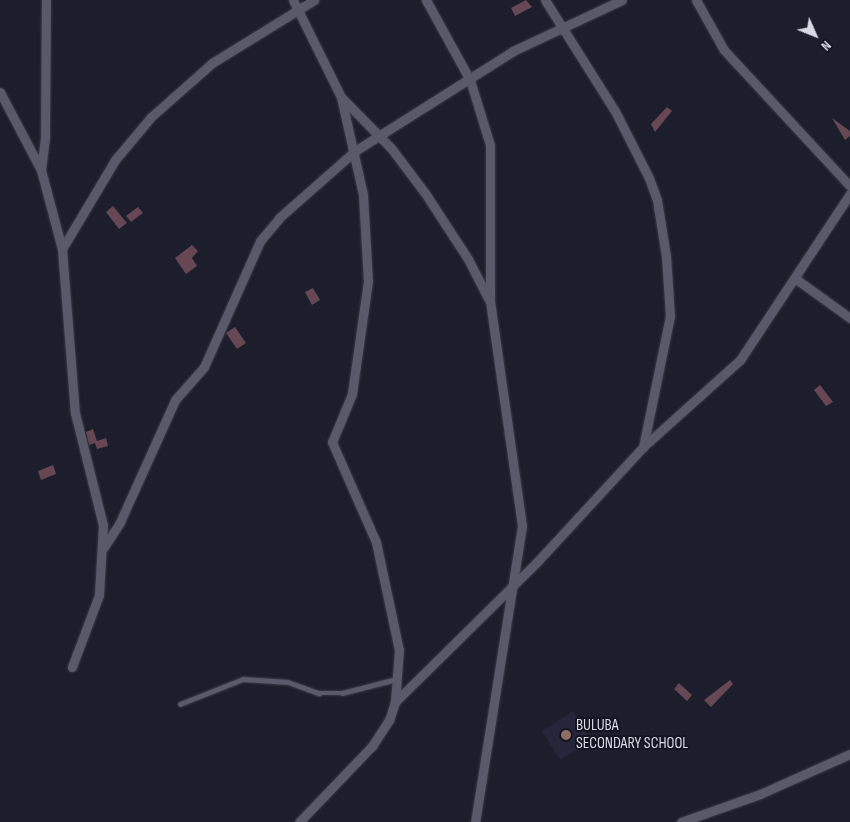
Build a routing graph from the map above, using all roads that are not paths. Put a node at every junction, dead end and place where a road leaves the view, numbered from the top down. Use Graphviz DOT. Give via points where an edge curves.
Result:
graph roads {
  1 [pos="46,0"];
  2 [pos="292,0"];
  3 [pos="314,0"];
  4 [pos="426,0"];
  5 [pos="545,0"];
  6 [pos="622,0"];
  7 [pos="696,0"];
  8 [pos="298,9"];
  9 [pos="560,27"];
  10 [pos="470,80"];
  11 [pos="0,92"];
  12 [pos="341,97"];
  13 [pos="379,137"];
  14 [pos="355,151"];
  15 [pos="41,170"];
  16 [pos="850,186"];
  17 [pos="850,194"];
  18 [pos="62,249"];
  19 [pos="796,279"];
  20 [pos="490,301"];
  21 [pos="850,318"];
  22 [pos="643,447"];
  23 [pos="104,547"];
  24 [pos="512,587"];
  25 [pos="72,667"];
  26 [pos="396,679"];
  27 [pos="395,702"];
  28 [pos="180,704"];
  29 [pos="850,754"];
  30 [pos="299,822"];
  31 [pos="474,822"];
  32 [pos="681,822"];
  1 -- 15 [label="street" via="45,135"];
  2 -- 8 [label="street"];
  3 -- 8 [label="street"];
  4 -- 10 [label="street"];
  5 -- 9 [label="street"];
  6 -- 9 [label="street"];
  7 -- 16 [label="street" via="724,50"];
  8 -- 12 [label="street"];
  8 -- 18 [label="street" via="212,63 151,117 115,160"];
  9 -- 10 [label="street" via="513,51"];
  9 -- 22 [label="street" via="632,141 649,178 661,221 670,316"];
  10 -- 13 [label="street"];
  10 -- 20 [label="street" via="490,145"];
  11 -- 15 [label="street"];
  12 -- 13 [label="street"];
  12 -- 14 [label="street"];
  13 -- 14 [label="street"];
  13 -- 20 [label="street" via="391,148 445,221"];
  14 -- 23 [label="street" via="279,218 260,241 209,357 175,400 120,522"];
  14 -- 26 [label="street" via="368,242 368,281 352,394 332,442 376,542 396,626"];
  15 -- 18 [label="street"];
  17 -- 19 [label="street"];
  18 -- 23 [label="street" via="78,435 100,505"];
  19 -- 21 [label="street"];
  19 -- 22 [label="street" via="740,360"];
  20 -- 24 [label="street" via="522,526"];
  22 -- 24 [label="street"];
  23 -- 25 [label="street" via="98,594"];
  24 -- 27 [label="street"];
  24 -- 31 [label="street"];
  26 -- 27 [label="street"];
  26 -- 28 [label="lane" via="342,693 319,693 288,682 243,679"];
  27 -- 30 [label="street" via="389,720 372,746"];
  29 -- 32 [label="street" via="760,794"];
}
